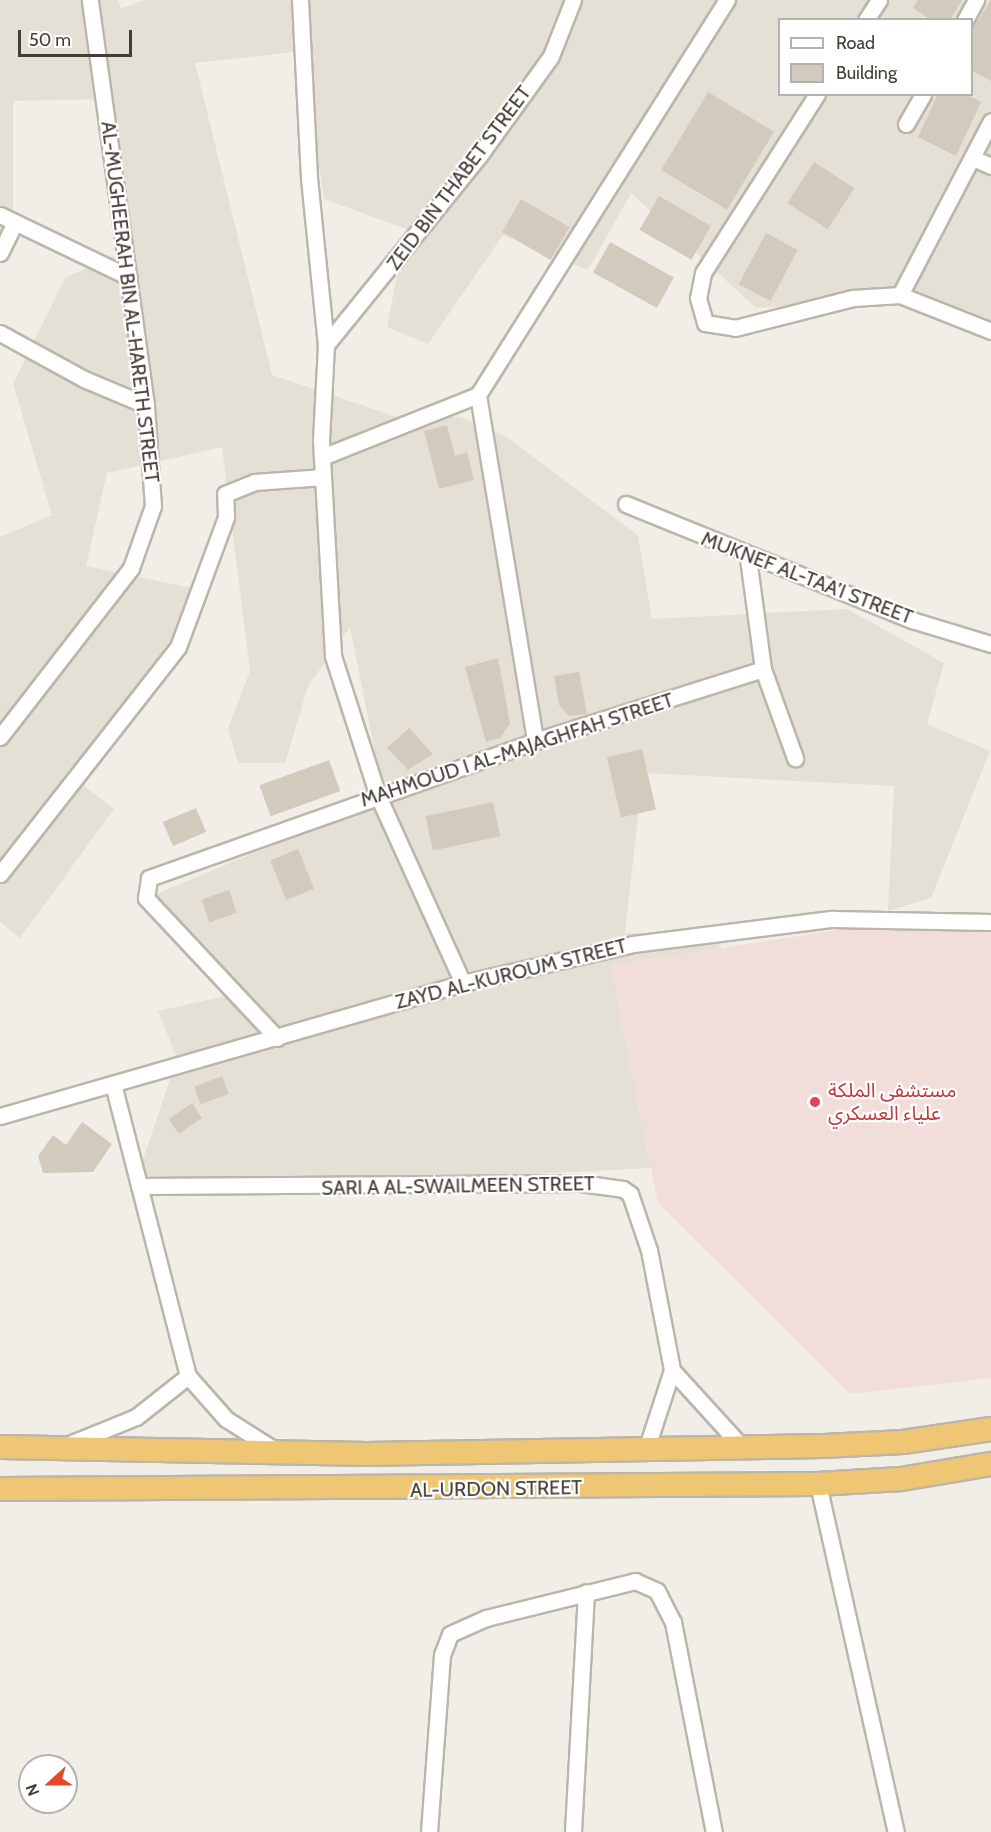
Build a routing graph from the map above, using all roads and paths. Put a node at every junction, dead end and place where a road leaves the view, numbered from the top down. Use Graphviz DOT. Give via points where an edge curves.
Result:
graph roads {
  1 [pos="90,0"];
  2 [pos="300,0"];
  3 [pos="573,0"];
  4 [pos="727,0"];
  5 [pos="879,0"];
  6 [pos="976,0"];
  7 [pos="867,18"];
  8 [pos="966,18"];
  9 [pos="816,96"];
  10 [pos="922,96"];
  11 [pos="991,121"];
  12 [pos="906,124"];
  13 [pos="973,158"];
  14 [pos="991,166"];
  15 [pos="0,214"];
  16 [pos="15,222"];
  17 [pos="0,253"];
  18 [pos="129,277"];
  19 [pos="900,295"];
  20 [pos="991,331"];
  21 [pos="0,333"];
  22 [pos="326,345"];
  23 [pos="478,395"];
  24 [pos="146,405"];
  25 [pos="322,457"];
  26 [pos="323,477"];
  27 [pos="626,504"];
  28 [pos="748,558"];
  29 [pos="991,644"];
  30 [pos="764,669"];
  31 [pos="2,731"];
  32 [pos="535,741"];
  33 [pos="795,758"];
  34 [pos="378,796"];
  35 [pos="0,874"];
  36 [pos="991,922"];
  37 [pos="463,983"];
  38 [pos="276,1038"];
  39 [pos="113,1084"];
  40 [pos="0,1116"];
  41 [pos="140,1186"];
  42 [pos="672,1370"];
  43 [pos="188,1376"];
  44 [pos="991,1429"];
  45 [pos="647,1447"];
  46 [pos="742,1447"];
  47 [pos="0,1448"];
  48 [pos="57,1449"];
  49 [pos="281,1453"];
  50 [pos="991,1464"];
  51 [pos="818,1484"];
  52 [pos="0,1489"];
  53 [pos="586,1592"];
  54 [pos="429,1832"];
  55 [pos="573,1832"];
  56 [pos="714,1832"];
  57 [pos="896,1832"];
  1 -- 18 [label="street, AL-MUGHEERAH BIN AL-HARETH STREET"];
  2 -- 22 [label="street" via="309,178"];
  3 -- 22 [label="street, ZEID BIN THABET STREET" via="560,39 492,137"];
  4 -- 23 [label="street"];
  5 -- 7 [label="street"];
  6 -- 8 [label="street"];
  9 -- 19 [label="street" via="703,273 698,298 701,316 712,327 728,329 853,298"];
  10 -- 12 [label="street"];
  11 -- 13 [label="street"];
  13 -- 14 [label="street"];
  13 -- 19 [label="street"];
  15 -- 16 [label="street"];
  16 -- 17 [label="street"];
  16 -- 18 [label="street"];
  18 -- 24 [label="street, AL-MUGHEERAH BIN AL-HARETH STREET"];
  19 -- 20 [label="street"];
  21 -- 24 [label="street" via="84,379"];
  22 -- 25 [label="street"];
  23 -- 25 [label="street"];
  23 -- 32 [label="street"];
  24 -- 31 [label="street, AL-MUGHEERAH BIN AL-HARETH STREET" via="153,506 143,542 131,568"];
  25 -- 26 [label="street"];
  26 -- 34 [label="street" via="333,656"];
  26 -- 35 [label="street" via="255,482 225,494 226,517 178,647"];
  27 -- 28 [label="street, MUKNEF AL-TAA’I STREET"];
  28 -- 29 [label="street, MUKNEF AL-TAA’I STREET" via="912,620"];
  28 -- 30 [label="street"];
  30 -- 32 [label="street, MAHMOUD I AL-MAJAGHFAH STREET"];
  30 -- 33 [label="street"];
  32 -- 34 [label="street, MAHMOUD I AL-MAJAGHFAH STREET"];
  34 -- 37 [label="street"];
  34 -- 38 [label="street, MAHMOUD I AL-MAJAGHFAH STREET" via="164,869 149,878 146,898"];
  36 -- 37 [label="street, ZAYD AL-KUROUM STREET" via="832,919 633,944"];
  37 -- 38 [label="street, ZAYD AL-KUROUM STREET"];
  38 -- 39 [label="street, ZAYD AL-KUROUM STREET"];
  39 -- 40 [label="street, ZAYD AL-KUROUM STREET"];
  39 -- 41 [label="street"];
  41 -- 42 [label="street, SARI A AL-SWAILMEEN STREET" via="615,1185 630,1194 642,1229"];
  41 -- 43 [label="street"];
  42 -- 45 [label="street, SARI A AL-SWAILMEEN STREET"];
  42 -- 46 [label="street"];
  43 -- 48 [label="street" via="136,1417"];
  43 -- 49 [label="street" via="226,1419"];
  44 -- 46 [label="highway, AL-URDON STREET" via="903,1442"];
  45 -- 46 [label="highway, AL-URDON STREET"];
  45 -- 49 [label="highway, AL-URDON STREET"];
  47 -- 48 [label="highway, AL-URDON STREET"];
  48 -- 49 [label="highway, AL-URDON STREET"];
  50 -- 51 [label="highway, AL-URDON STREET" via="901,1479"];
  51 -- 52 [label="highway, AL-URDON STREET"];
  51 -- 57 [label="street"];
  53 -- 54 [label="street" via="463,1626 445,1641"];
  53 -- 55 [label="street"];
  53 -- 56 [label="street" via="635,1581 649,1584 663,1600 673,1622"];
}
